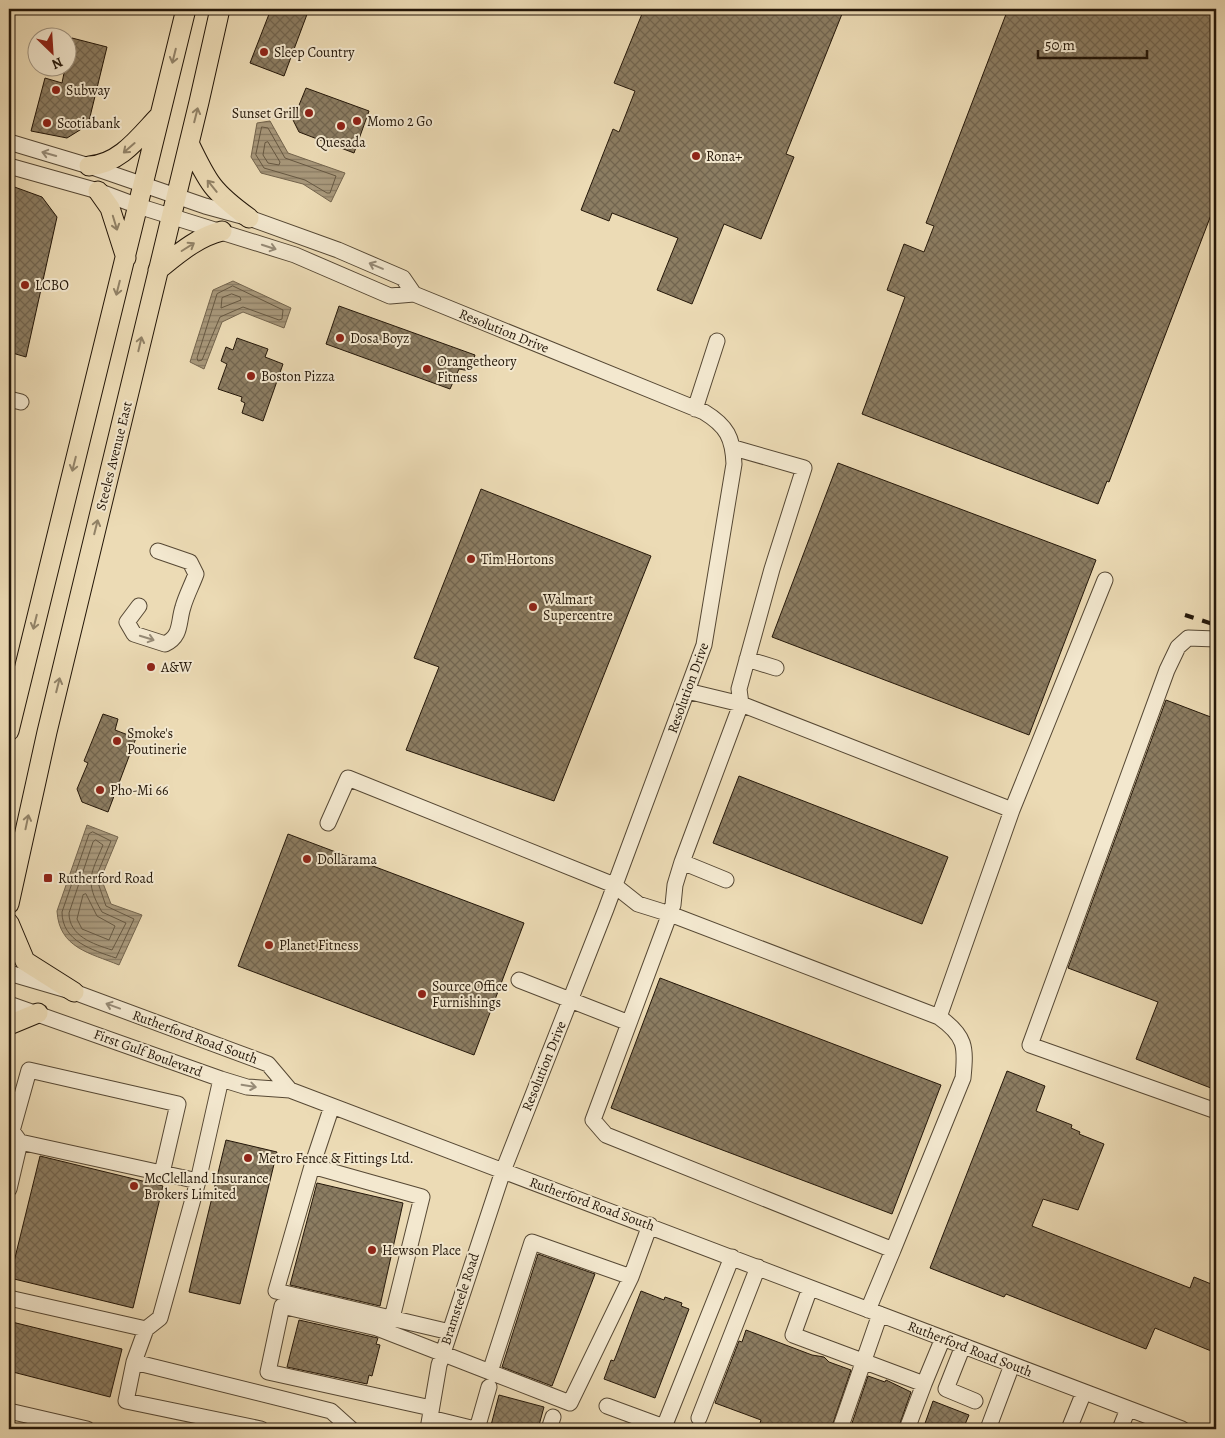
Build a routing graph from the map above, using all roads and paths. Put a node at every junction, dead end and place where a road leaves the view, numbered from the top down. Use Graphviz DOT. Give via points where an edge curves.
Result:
graph roads {
  1 [pos="186,9"];
  2 [pos="220,9"];
  3 [pos="160,115"];
  4 [pos="9,142"];
  5 [pos="189,143"];
  6 [pos="9,166"];
  7 [pos="89,166"];
  8 [pos="144,184"];
  9 [pos="98,191"];
  10 [pos="176,196"];
  11 [pos="138,206"];
  12 [pos="171,215"];
  13 [pos="249,218"];
  14 [pos="222,232"];
  15 [pos="126,258"];
  16 [pos="158,270"];
  17 [pos="414,294"];
  18 [pos="718,341"];
  19 [pos="695,409"];
  20 [pos="734,448"];
  21 [pos="158,551"];
  22 [pos="1105,580"];
  23 [pos="139,606"];
  24 [pos="1216,639"];
  25 [pos="748,659"];
  26 [pos="776,668"];
  27 [pos="687,691"];
  28 [pos="741,704"];
  29 [pos="9,732"];
  30 [pos="1012,810"];
  31 [pos="328,824"];
  32 [pos="682,862"];
  33 [pos="726,880"];
  34 [pos="614,885"];
  35 [pos="9,904"];
  36 [pos="670,914"];
  37 [pos="9,923"];
  38 [pos="9,973"];
  39 [pos="519,980"];
  40 [pos="74,992"];
  41 [pos="570,1000"];
  42 [pos="9,1004"];
  43 [pos="38,1013"];
  44 [pos="939,1017"];
  45 [pos="629,1022"];
  46 [pos="9,1025"];
  47 [pos="220,1079"];
  48 [pos="290,1090"];
  49 [pos="332,1106"];
  50 [pos="1216,1111"];
  51 [pos="20,1142"];
  52 [pos="312,1166"];
  53 [pos="503,1170"];
  54 [pos="162,1173"];
  55 [pos="198,1181"];
  56 [pos="9,1189"];
  57 [pos="650,1226"];
  58 [pos="893,1250"];
  59 [pos="732,1258"];
  60 [pos="758,1268"];
  61 [pos="631,1277"];
  62 [pos="810,1288"];
  63 [pos="9,1298"];
  64 [pos="874,1312"];
  65 [pos="392,1318"];
  66 [pos="146,1329"];
  67 [pos="450,1332"];
  68 [pos="943,1338"];
  69 [pos="963,1346"];
  70 [pos="442,1354"];
  71 [pos="863,1361"];
  72 [pos="134,1362"];
  73 [pos="1012,1364"];
  74 [pos="490,1380"];
  75 [pos="924,1384"];
  76 [pos="1084,1392"];
  77 [pos="975,1401"];
  78 [pos="606,1406"];
  79 [pos="1128,1409"];
  80 [pos="9,1411"];
  81 [pos="430,1418"];
  82 [pos="699,1418"];
  83 [pos="87,1429"];
  84 [pos="261,1429"];
  85 [pos="351,1429"];
  86 [pos="476,1429"];
  87 [pos="840,1429"];
  88 [pos="907,1429"];
  89 [pos="988,1429"];
  90 [pos="1069,1429"];
  91 [pos="1120,1429"];
  92 [pos="1182,1429"];
  1 -- 3 [label="main road, one-way"];
  5 -- 2 [label="main road, Steeles Avenue East, one-way"];
  3 -- 7 [label="main road, one-way" via="127,151 100,165"];
  3 -- 8 [label="main road"];
  7 -- 4 [label="street, Resolution Drive, one-way"];
  5 -- 10 [label="main road, Steeles Avenue East"];
  13 -- 5 [label="main road, one-way" via="216,192 205,178"];
  6 -- 9 [label="street, Resolution Drive"];
  7 -- 8 [label="street, Resolution Drive"];
  8 -- 10 [label="street, Resolution Drive"];
  8 -- 11 [label="main road"];
  9 -- 11 [label="street, Resolution Drive"];
  9 -- 15 [label="main road, one-way" via="110,208"];
  10 -- 12 [label="main road, Steeles Avenue East"];
  10 -- 13 [label="street, Resolution Drive"];
  11 -- 12 [label="street, Resolution Drive"];
  11 -- 15 [label="main road"];
  12 -- 14 [label="street, Resolution Drive"];
  12 -- 16 [label="main road, Steeles Avenue East"];
  17 -- 13 [label="street, Resolution Drive, one-way" via="403,278"];
  16 -- 14 [label="main road, one-way" via="181,251 208,235"];
  14 -- 17 [label="street, Resolution Drive, one-way" via="295,256 390,296"];
  15 -- 29 [label="main road, one-way"];
  35 -- 16 [label="main road, Steeles Avenue East, one-way"];
  17 -- 19 [label="street, Resolution Drive"];
  18 -- 19 [label="street"];
  19 -- 20 [label="street, Resolution Drive" via="718,420"];
  20 -- 25 [label="street" via="804,468"];
  20 -- 27 [label="street, Resolution Drive" via="704,645"];
  23 -- 21 [label="street, one-way" via="127,622 134,634 165,644 176,635 182,608 196,574 190,562"];
  22 -- 30 [label="street"];
  24 -- 50 [label="street" via="1188,638 1178,647 1167,670 1030,1045"];
  25 -- 26 [label="street"];
  25 -- 28 [label="street" via="739,689"];
  27 -- 28 [label="street"];
  27 -- 34 [label="street, Resolution Drive"];
  28 -- 30 [label="street"];
  28 -- 32 [label="street"];
  30 -- 44 [label="street"];
  31 -- 34 [label="street" via="348,778"];
  32 -- 33 [label="street"];
  32 -- 36 [label="street"];
  34 -- 36 [label="street" via="638,904"];
  34 -- 41 [label="street, Resolution Drive"];
  36 -- 44 [label="street"];
  36 -- 45 [label="street"];
  37 -- 40 [label="main road" via="25,961"];
  38 -- 40 [label="street, Rutherford Road South"];
  39 -- 41 [label="street"];
  48 -- 40 [label="street, Rutherford Road South, one-way" via="268,1064"];
  41 -- 45 [label="street"];
  41 -- 53 [label="street, Resolution Drive"];
  42 -- 43 [label="street, First Gulf Boulevard"];
  43 -- 46 [label="main road"];
  43 -- 47 [label="street, First Gulf Boulevard"];
  44 -- 58 [label="street" via="956,1029 965,1053 963,1078"];
  45 -- 58 [label="street" via="593,1120 606,1136"];
  47 -- 48 [label="street, First Gulf Boulevard, one-way" via="247,1087"];
  47 -- 55 [label="street"];
  48 -- 49 [label="street, Rutherford Road South"];
  49 -- 52 [label="street"];
  49 -- 53 [label="street, Rutherford Road South"];
  51 -- 54 [label="street"];
  51 -- 54 [label="street" via="12,1131 29,1070 178,1104"];
  51 -- 56 [label="street"];
  52 -- 65 [label="street" via="422,1196"];
  52 -- 65 [label="street" via="276,1291"];
  53 -- 57 [label="street, Rutherford Road South"];
  53 -- 67 [label="street, Bramsteele Road"];
  54 -- 55 [label="street"];
  55 -- 66 [label="street" via="160,1318"];
  57 -- 59 [label="street, Rutherford Road South"];
  57 -- 61 [label="street"];
  58 -- 64 [label="street"];
  59 -- 60 [label="street, Rutherford Road South"];
  59 -- 78 [label="street" via="664,1427"];
  60 -- 62 [label="street, Rutherford Road South"];
  60 -- 82 [label="street"];
  61 -- 74 [label="street" via="570,1403"];
  61 -- 74 [label="street" via="532,1242"];
  62 -- 64 [label="street, Rutherford Road South"];
  62 -- 71 [label="street" via="792,1335"];
  63 -- 66 [label="street"];
  64 -- 68 [label="street, Rutherford Road South"];
  64 -- 71 [label="street"];
  65 -- 67 [label="street"];
  66 -- 72 [label="street"];
  67 -- 70 [label="street, Bramsteele Road"];
  68 -- 69 [label="street, Rutherford Road South"];
  68 -- 75 [label="street"];
  69 -- 73 [label="street, Rutherford Road South"];
  69 -- 77 [label="street" via="946,1390"];
  70 -- 74 [label="street"];
  70 -- 81 [label="street, Bramsteele Road"];
  70 -- 81 [label="street" via="371,1326 282,1306 268,1372"];
  71 -- 75 [label="street"];
  71 -- 87 [label="street"];
  72 -- 84 [label="street" via="126,1401"];
  72 -- 85 [label="street" via="331,1411"];
  73 -- 76 [label="street, Rutherford Road South"];
  73 -- 89 [label="street"];
  74 -- 86 [label="street"];
  75 -- 88 [label="street"];
  76 -- 79 [label="street, Rutherford Road South"];
  76 -- 90 [label="street"];
  79 -- 91 [label="street"];
  79 -- 92 [label="street, Rutherford Road South"];
  80 -- 83 [label="street"];
  81 -- 86 [label="street"];
}
